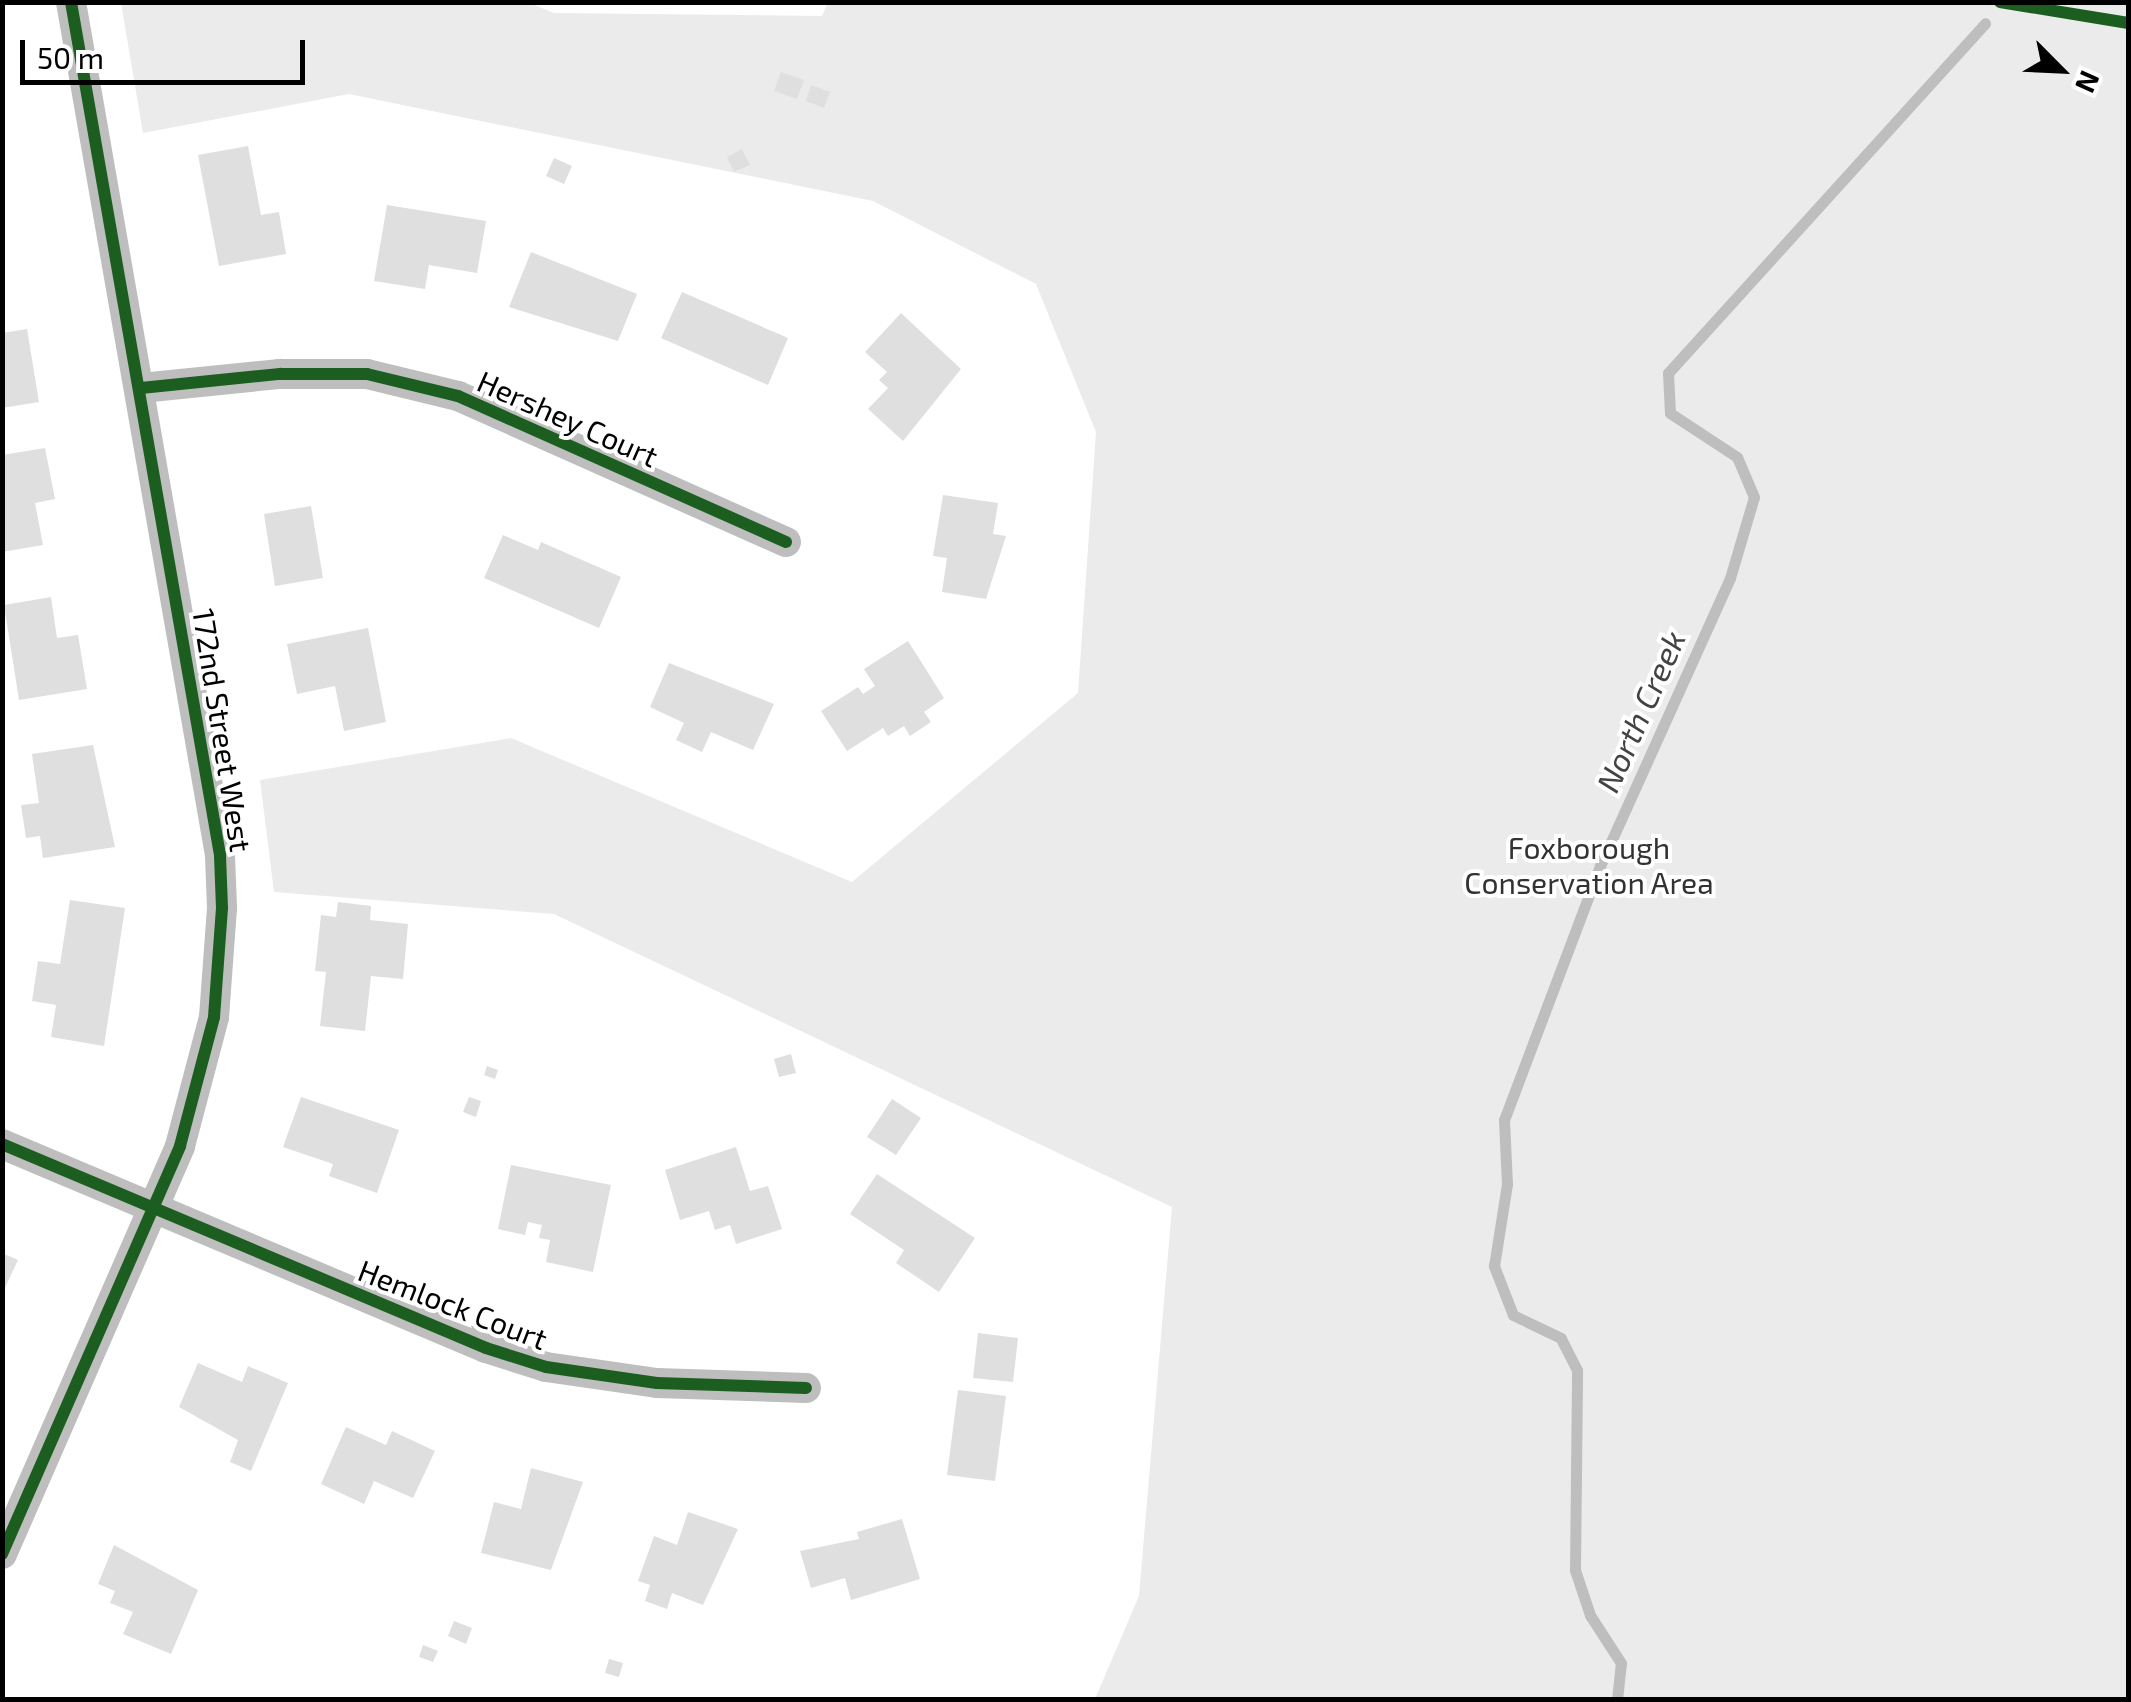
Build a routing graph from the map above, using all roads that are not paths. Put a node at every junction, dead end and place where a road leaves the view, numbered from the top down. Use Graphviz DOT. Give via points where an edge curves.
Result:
graph roads {
  1 [pos="71,2"];
  2 [pos="142,388"];
  3 [pos="786,542"];
  4 [pos="2,1144"];
  5 [pos="156,1211"];
  6 [pos="806,1388"];
  7 [pos="2,1554"];
  1 -- 2 [label="street, 172nd Street West"];
  2 -- 3 [label="street, Hershey Court" via="280,374 366,374 458,396"];
  2 -- 5 [label="street, 172nd Street West" via="221,890 214,1017"];
  4 -- 5 [label="street, Hemlock Court"];
  5 -- 6 [label="street, Hemlock Court" via="546,1367 657,1383"];
  5 -- 7 [label="street, 172nd Street West"];
}
